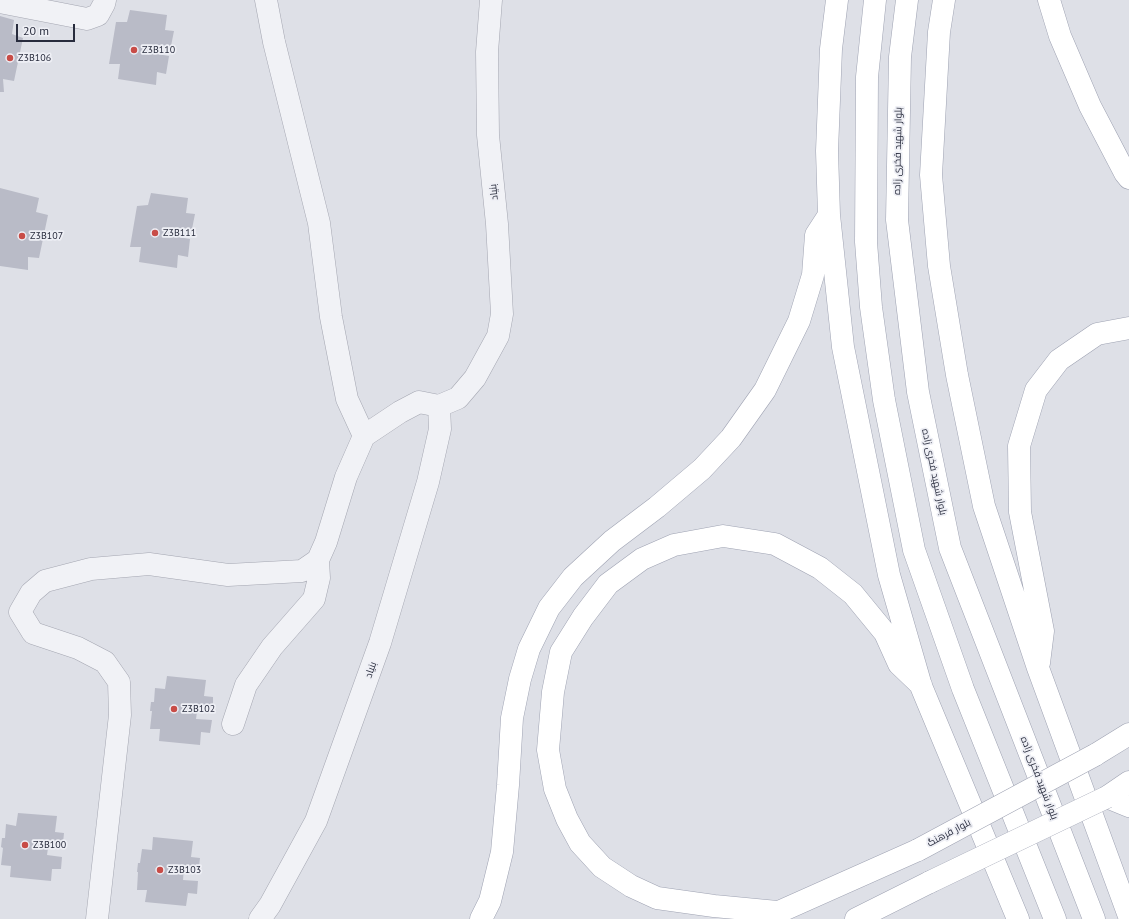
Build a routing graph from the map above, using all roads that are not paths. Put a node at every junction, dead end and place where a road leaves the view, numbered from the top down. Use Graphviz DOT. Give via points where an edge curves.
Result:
graph roads {
  1 [pos="105,0"];
  2 [pos="266,0"];
  3 [pos="491,0"];
  4 [pos="837,0"];
  5 [pos="875,0"];
  6 [pos="907,0"];
  7 [pos="944,0"];
  8 [pos="1049,0"];
  9 [pos="0,2"];
  10 [pos="1129,178"];
  11 [pos="829,215"];
  12 [pos="1129,328"];
  13 [pos="439,406"];
  14 [pos="364,436"];
  15 [pos="318,560"];
  16 [pos="1038,668"];
  17 [pos="921,686"];
  18 [pos="233,724"];
  19 [pos="1129,734"];
  20 [pos="1129,782"];
  21 [pos="1107,797"];
  22 [pos="1129,806"];
  23 [pos="770,915"];
  24 [pos="1129,916"];
  25 [pos="97,919"];
  26 [pos="260,919"];
  27 [pos="481,919"];
  28 [pos="856,919"];
  29 [pos="1018,919"];
  30 [pos="1055,919"];
  31 [pos="1094,919"];
  1 -- 9 [label="street" via="98,15 87,19"];
  2 -- 14 [label="street" via="319,223 331,317 348,399"];
  3 -- 13 [label="street, بنیاد" via="487,52 488,135 497,224 502,314 498,336 475,378 458,398"];
  4 -- 11 [label="main road" via="827,151"];
  5 -- 30 [label="main road" via="867,77 866,242 871,307 884,400 914,550 963,689"];
  6 -- 31 [label="main road, بلوار شهید فخری زاده" via="900,57 897,220 918,392 950,548"];
  7 -- 16 [label="main road" via="939,32 931,174 939,266 957,375 984,506"];
  8 -- 10 [label="main road" via="1060,36 1090,106"];
  11 -- 17 [label="main road" via="843,347 889,575"];
  11 -- 27 [label="main road" via="816,235 813,275 799,321 765,390 731,438 702,469 612,541 573,577 549,608 529,649 520,679 512,718 502,852 490,901"];
  12 -- 16 [label="main road" via="1096,334 1059,360 1036,390 1019,446 1020,512 1043,631"];
  13 -- 14 [label="street" via="419,402"];
  13 -- 26 [label="street, بنیاد" via="440,429 428,482 380,643 316,821"];
  14 -- 15 [label="street" via="346,477"];
  15 -- 18 [label="street" via="319,578 314,599 272,647 246,685"];
  15 -- 25 [label="street" via="302,571 236,575 149,564 91,569 45,581 31,592 20,612 33,633 78,648 105,662 119,682 120,715"];
  16 -- 24 [label="main road"];
  17 -- 23 [label="main road" via="899,664 885,633 853,594 820,568 775,544 723,536 674,544 642,559 608,584 583,617 561,652 553,692 548,750 555,789 580,843 602,867 631,886 657,898"];
  17 -- 29 [label="main road"];
  19 -- 23 [label="main road, بلوار فرهنگ, bridge" via="1095,755 918,850"];
  20 -- 21 [label="main road"];
  21 -- 22 [label="main road"];
  21 -- 28 [label="main road, bridge"];
}
